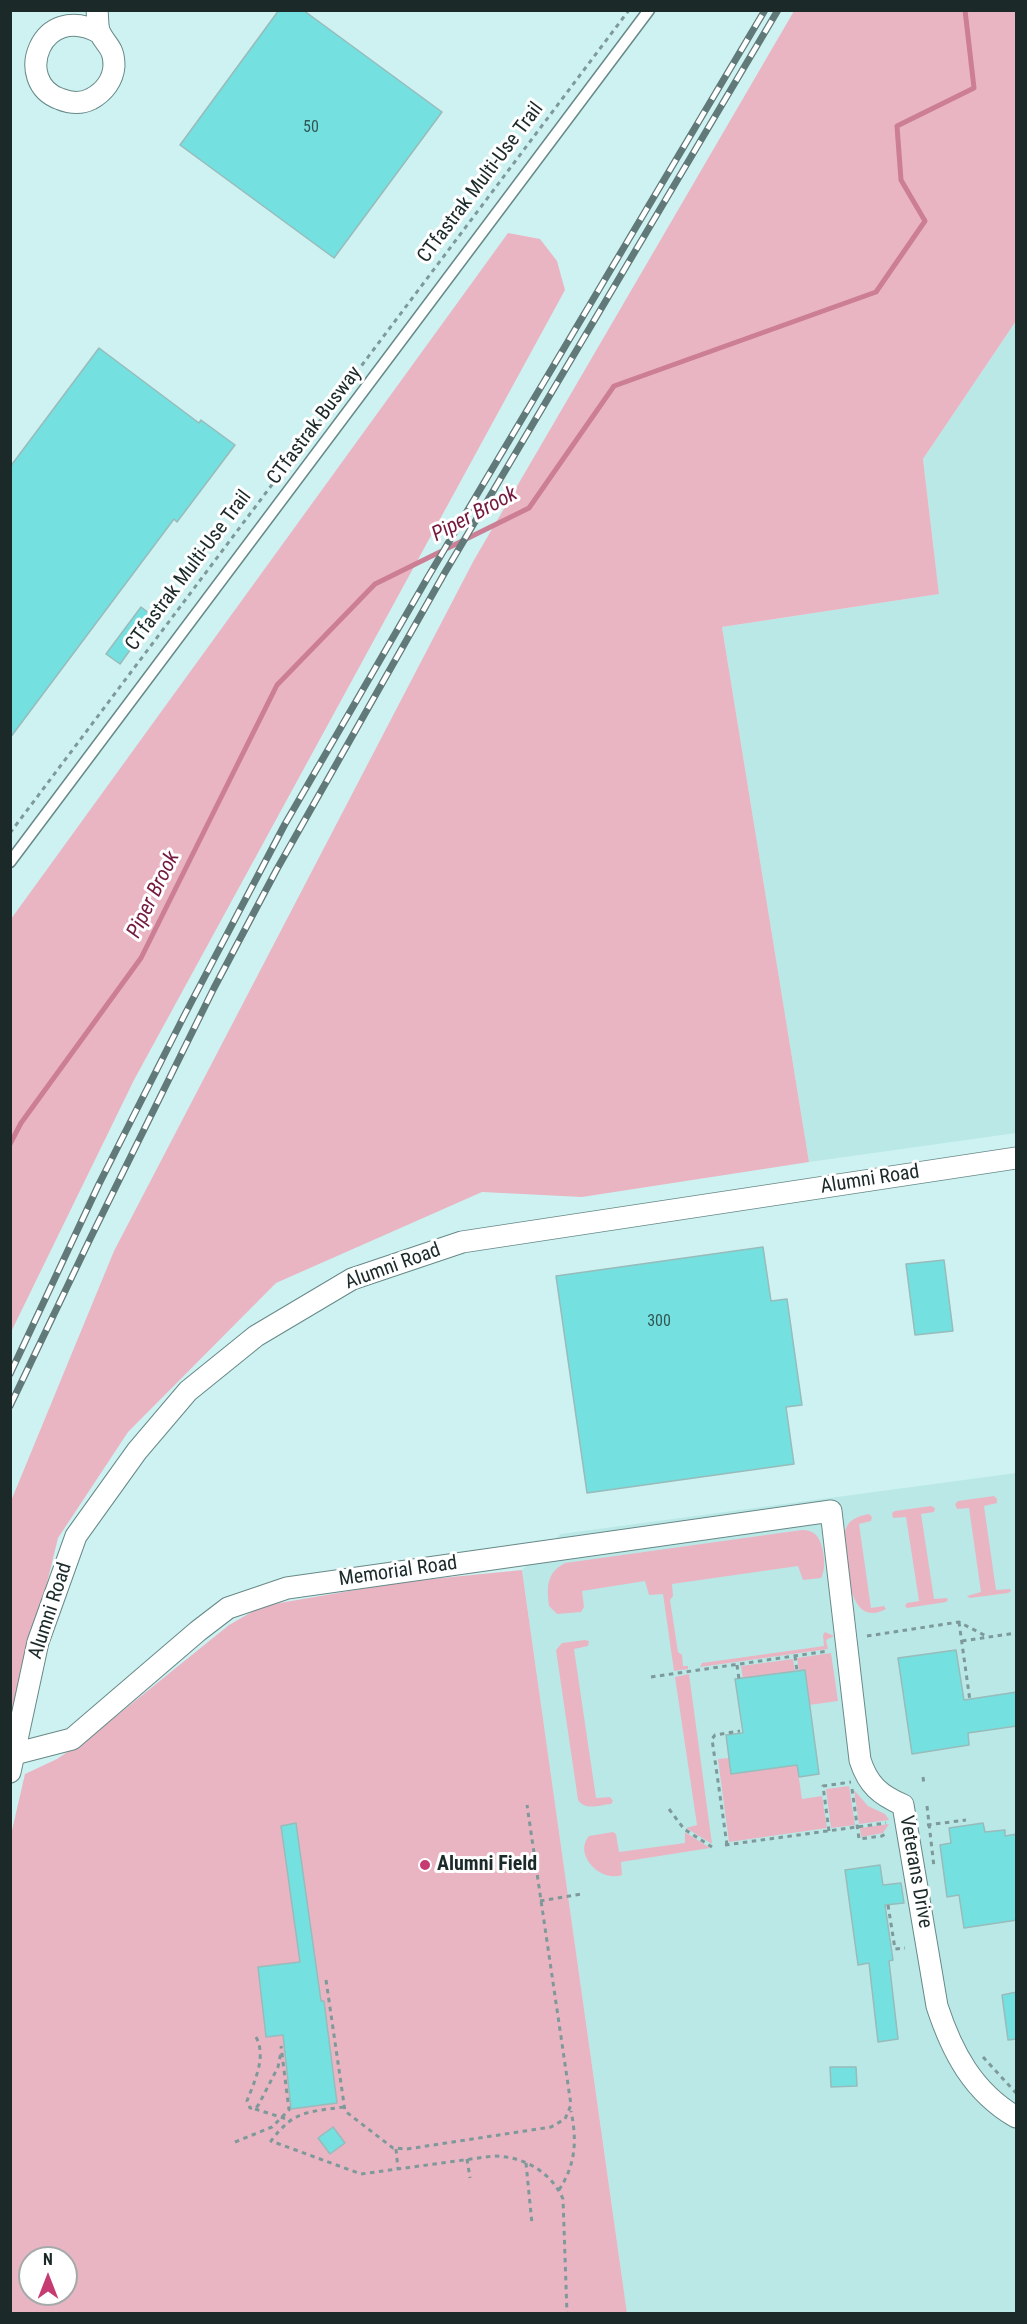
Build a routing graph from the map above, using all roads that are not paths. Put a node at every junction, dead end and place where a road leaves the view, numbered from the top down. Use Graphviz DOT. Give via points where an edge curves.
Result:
graph roads {
  1 [pos="97,10"];
  2 [pos="649,10"];
  3 [pos="100,33"];
  4 [pos="10,862"];
  5 [pos="1017,1158"];
  6 [pos="831,1511"];
  7 [pos="12,1763"];
  8 [pos="1017,2117"];
  1 -- 3 [label="street"];
  2 -- 4 [label="lane, CTfastrak Busway"];
  5 -- 7 [label="street, Alumni Road" via="462,1242 352,1279 256,1336 188,1391 137,1451 76,1536 38,1642"];
  6 -- 7 [label="street, Memorial Road" via="276,1591 228,1608 72,1739"];
  6 -- 8 [label="street, Veterans Drive" via="860,1760 875,1789 903,1805 937,2006 947,2038 963,2067 997,2106"];
}
